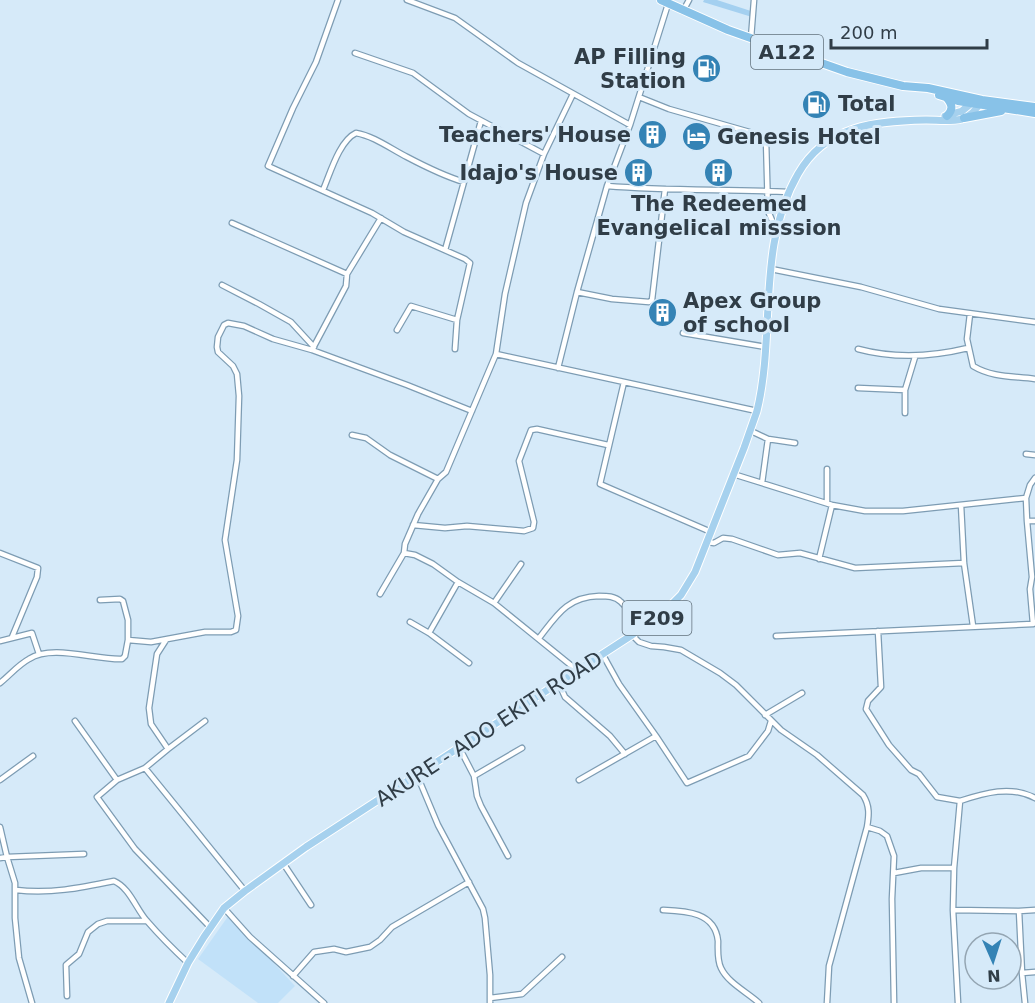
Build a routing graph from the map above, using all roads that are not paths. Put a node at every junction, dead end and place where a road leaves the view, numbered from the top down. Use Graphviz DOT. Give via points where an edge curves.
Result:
graph roads {
  1 [pos="338,0"];
  2 [pos="407,0"];
  3 [pos="690,0"];
  4 [pos="754,0"];
  5 [pos="665,2"];
  6 [pos="683,11"];
  7 [pos="751,38"];
  8 [pos="355,53"];
  9 [pos="918,88"];
  10 [pos="573,94"];
  11 [pos="639,97"];
  12 [pos="946,97"];
  13 [pos="977,101"];
  14 [pos="1035,107"];
  15 [pos="1008,110"];
  16 [pos="1035,114"];
  17 [pos="947,116"];
  18 [pos="964,118"];
  19 [pos="935,120"];
  20 [pos="482,121"];
  21 [pos="630,124"];
  22 [pos="544,154"];
  23 [pos="464,182"];
  24 [pos="607,186"];
  25 [pos="665,189"];
  26 [pos="322,190"];
  27 [pos="767,191"];
  28 [pos="789,192"];
  29 [pos="381,218"];
  30 [pos="232,223"];
  31 [pos="777,232"];
  32 [pos="445,250"];
  33 [pos="770,269"];
  34 [pos="347,274"];
  35 [pos="222,285"];
  36 [pos="576,292"];
  37 [pos="970,314"];
  38 [pos="458,320"];
  39 [pos="1035,322"];
  40 [pos="397,330"];
  41 [pos="683,333"];
  42 [pos="766,347"];
  43 [pos="313,348"];
  44 [pos="968,348"];
  45 [pos="455,349"];
  46 [pos="858,349"];
  47 [pos="496,354"];
  48 [pos="915,357"];
  49 [pos="558,368"];
  50 [pos="1035,379"];
  51 [pos="624,382"];
  52 [pos="858,388"];
  53 [pos="905,390"];
  54 [pos="472,411"];
  55 [pos="757,411"];
  56 [pos="905,413"];
  57 [pos="751,431"];
  58 [pos="352,435"];
  59 [pos="768,439"];
  60 [pos="608,444"];
  61 [pos="795,444"];
  62 [pos="1026,453"];
  63 [pos="1035,455"];
  64 [pos="827,469"];
  65 [pos="734,474"];
  66 [pos="1035,478"];
  67 [pos="438,479"];
  68 [pos="762,483"];
  69 [pos="1026,498"];
  70 [pos="829,504"];
  71 [pos="961,505"];
  72 [pos="1027,521"];
  73 [pos="1035,521"];
  74 [pos="413,525"];
  75 [pos="711,532"];
  76 [pos="707,542"];
  77 [pos="0,553"];
  78 [pos="404,553"];
  79 [pos="819,559"];
  80 [pos="964,563"];
  81 [pos="521,564"];
  82 [pos="458,582"];
  83 [pos="1033,583"];
  84 [pos="380,594"];
  85 [pos="100,600"];
  86 [pos="494,603"];
  87 [pos="410,622"];
  88 [pos="1034,624"];
  89 [pos="973,626"];
  90 [pos="641,629"];
  91 [pos="878,632"];
  92 [pos="429,633"];
  93 [pos="632,635"];
  94 [pos="776,636"];
  95 [pos="12,637"];
  96 [pos="539,638"];
  97 [pos="128,639"];
  98 [pos="166,640"];
  99 [pos="0,641"];
  100 [pos="39,654"];
  101 [pos="603,655"];
  102 [pos="469,663"];
  103 [pos="578,671"];
  104 [pos="0,683"];
  105 [pos="559,684"];
  106 [pos="802,693"];
  107 [pos="765,715"];
  108 [pos="75,721"];
  109 [pos="205,721"];
  110 [pos="771,722"];
  111 [pos="656,736"];
  112 [pos="459,747"];
  113 [pos="522,748"];
  114 [pos="168,749"];
  115 [pos="625,754"];
  116 [pos="33,756"];
  117 [pos="145,768"];
  118 [pos="417,775"];
  119 [pos="474,776"];
  120 [pos="0,780"];
  121 [pos="117,780"];
  122 [pos="579,780"];
  123 [pos="1035,798"];
  124 [pos="960,801"];
  125 [pos="0,827"];
  126 [pos="867,827"];
  127 [pos="84,854"];
  128 [pos="508,856"];
  129 [pos="7,857"];
  130 [pos="0,858"];
  131 [pos="283,863"];
  132 [pos="954,868"];
  133 [pos="894,873"];
  134 [pos="469,882"];
  135 [pos="16,890"];
  136 [pos="245,891"];
  137 [pos="311,905"];
  138 [pos="224,908"];
  139 [pos="663,910"];
  140 [pos="953,910"];
  141 [pos="1035,910"];
  142 [pos="1019,911"];
  143 [pos="147,921"];
  144 [pos="210,927"];
  145 [pos="1020,931"];
  146 [pos="562,957"];
  147 [pos="188,963"];
  148 [pos="293,976"];
  149 [pos="1023,984"];
  150 [pos="68,996"];
  151 [pos="490,1001"];
  152 [pos="32,1003"];
  153 [pos="170,1003"];
  154 [pos="324,1003"];
  155 [pos="759,1003"];
  156 [pos="827,1003"];
  157 [pos="894,1003"];
  158 [pos="958,1003"];
  159 [pos="1025,1003"];
  1 -- 26 [label="street" via="316,62 268,164 269,168"];
  2 -- 10 [label="street" via="455,18 518,63"];
  3 -- 6 [label="street"];
  4 -- 7 [label="street"];
  5 -- 6 [label="highway, A122"];
  5 -- 11 [label="street"];
  6 -- 7 [label="highway, A122"];
  7 -- 9 [label="highway, A122" via="847,72"];
  8 -- 20 [label="street" via="413,73"];
  9 -- 12 [label="highway, A122"];
  9 -- 13 [label="highway, A122"];
  10 -- 21 [label="street"];
  10 -- 22 [label="street"];
  11 -- 21 [label="street"];
  11 -- 27 [label="street" via="760,135 766,140"];
  12 -- 13 [label="highway, A122"];
  12 -- 17 [label="highway" via="952,106"];
  13 -- 14 [label="highway, A122"];
  13 -- 15 [label="highway, A122"];
  13 -- 17 [label="main road, F209"];
  13 -- 18 [label="main road" via="972,114"];
  15 -- 16 [label="highway, A122"];
  15 -- 18 [label="highway"];
  17 -- 19 [label="main road, F209"];
  18 -- 19 [label="main road, AKURE - ADO EKITI ROAD / F209"];
  19 -- 28 [label="main road, AKURE - ADO EKITI ROAD / F209" via="865,124 844,132 814,153"];
  20 -- 22 [label="street"];
  20 -- 23 [label="street"];
  21 -- 24 [label="street"];
  22 -- 47 [label="street" via="518,229"];
  23 -- 26 [label="street" via="441,175 356,133 342,147"];
  23 -- 32 [label="street"];
  24 -- 25 [label="street"];
  24 -- 36 [label="street"];
  25 -- 27 [label="street"];
  25 -- 36 [label="street" via="652,300 612,299"];
  26 -- 29 [label="street"];
  27 -- 28 [label="street"];
  27 -- 31 [label="street" via="768,211"];
  28 -- 31 [label="main road, AKURE - ADO EKITI ROAD / F209"];
  29 -- 32 [label="street"];
  29 -- 34 [label="street"];
  30 -- 34 [label="street"];
  31 -- 33 [label="main road, AKURE - ADO EKITI ROAD / F209"];
  32 -- 38 [label="street" via="470,263"];
  33 -- 37 [label="street" via="861,286 925,306"];
  33 -- 42 [label="main road, AKURE - ADO EKITI ROAD / F209"];
  34 -- 43 [label="street" via="346,286"];
  35 -- 43 [label="street" via="291,322"];
  36 -- 49 [label="street"];
  37 -- 39 [label="street"];
  37 -- 44 [label="street"];
  38 -- 40 [label="street" via="411,306"];
  38 -- 45 [label="street"];
  41 -- 42 [label="street"];
  42 -- 55 [label="main road, AKURE - ADO EKITI ROAD / F209"];
  43 -- 54 [label="street"];
  43 -- 98 [label="street" via="273,339 235,324 228,323 221,329 218,352 233,366 238,382 239,435 225,540 238,624 231,632 205,632"];
  44 -- 48 [label="street"];
  44 -- 50 [label="street" via="973,366 980,370"];
  46 -- 48 [label="street"];
  47 -- 49 [label="street"];
  47 -- 54 [label="street"];
  48 -- 53 [label="street"];
  49 -- 51 [label="street"];
  51 -- 55 [label="street"];
  51 -- 60 [label="street"];
  52 -- 53 [label="street"];
  53 -- 56 [label="street"];
  54 -- 67 [label="street" via="446,472"];
  55 -- 57 [label="main road, AKURE - ADO EKITI ROAD / F209"];
  57 -- 59 [label="street"];
  57 -- 65 [label="main road, AKURE - ADO EKITI ROAD / F209"];
  58 -- 67 [label="street" via="366,438"];
  59 -- 61 [label="street"];
  59 -- 68 [label="street"];
  60 -- 74 [label="street" via="531,430 519,461 534,522 529,530"];
  60 -- 75 [label="street" via="600,484"];
  62 -- 63 [label="street"];
  64 -- 70 [label="street"];
  65 -- 68 [label="street"];
  65 -- 75 [label="main road, AKURE - ADO EKITI ROAD / F209"];
  66 -- 69 [label="street"];
  67 -- 74 [label="street"];
  68 -- 70 [label="street"];
  69 -- 71 [label="street"];
  69 -- 72 [label="street"];
  70 -- 71 [label="street" via="879,512"];
  70 -- 79 [label="street"];
  71 -- 80 [label="street"];
  72 -- 73 [label="street"];
  72 -- 83 [label="street"];
  74 -- 78 [label="street"];
  75 -- 76 [label="main road, AKURE - ADO EKITI ROAD / F209"];
  76 -- 79 [label="street" via="726,538 778,555 800,552"];
  76 -- 90 [label="main road, AKURE - ADO EKITI ROAD / F209" via="681,595"];
  77 -- 95 [label="street" via="35,566 39,572"];
  78 -- 82 [label="street" via="433,564"];
  78 -- 84 [label="street"];
  79 -- 80 [label="street" via="855,568"];
  80 -- 89 [label="street"];
  81 -- 86 [label="street"];
  82 -- 86 [label="street"];
  82 -- 92 [label="street"];
  83 -- 88 [label="street" via="1030,607"];
  85 -- 97 [label="street" via="123,601"];
  86 -- 96 [label="street"];
  87 -- 92 [label="street"];
  88 -- 89 [label="street"];
  89 -- 91 [label="street"];
  90 -- 93 [label="main road, AKURE - ADO EKITI ROAD / F209"];
  90 -- 96 [label="street" via="621,600 591,597 580,598 559,611"];
  91 -- 94 [label="street"];
  91 -- 124 [label="street" via="881,687 866,709 889,745 937,797"];
  92 -- 102 [label="street"];
  93 -- 101 [label="main road, AKURE - ADO EKITI ROAD / F209"];
  93 -- 107 [label="street" via="639,642 681,651 700,661 736,685"];
  95 -- 99 [label="street"];
  95 -- 100 [label="street" via="32,633"];
  96 -- 103 [label="street"];
  97 -- 98 [label="street"];
  97 -- 100 [label="street" via="122,659"];
  98 -- 114 [label="street" via="157,654 149,708 151,724"];
  100 -- 104 [label="street"];
  101 -- 103 [label="main road, AKURE - ADO EKITI ROAD / F209"];
  101 -- 111 [label="street"];
  103 -- 105 [label="main road, AKURE - ADO EKITI ROAD / F209"];
  105 -- 112 [label="main road, AKURE - ADO EKITI ROAD / F209"];
  105 -- 115 [label="street" via="566,697"];
  106 -- 107 [label="street"];
  107 -- 110 [label="street"];
  108 -- 121 [label="street"];
  109 -- 114 [label="street"];
  110 -- 111 [label="street" via="749,756 691,783 685,781"];
  110 -- 126 [label="street" via="863,795 869,810"];
  111 -- 115 [label="street"];
  112 -- 118 [label="main road, AKURE - ADO EKITI ROAD / F209"];
  112 -- 119 [label="street"];
  113 -- 119 [label="street"];
  114 -- 117 [label="street"];
  115 -- 122 [label="street"];
  116 -- 120 [label="street"];
  117 -- 121 [label="street"];
  117 -- 136 [label="street"];
  118 -- 131 [label="main road, AKURE - ADO EKITI ROAD / F209"];
  118 -- 134 [label="street"];
  119 -- 128 [label="street" via="481,806"];
  121 -- 144 [label="street" via="98,795 98,800 147,862"];
  123 -- 124 [label="street" via="1008,790"];
  124 -- 132 [label="street"];
  125 -- 129 [label="street"];
  126 -- 133 [label="street" via="880,831 890,841"];
  126 -- 156 [label="street" via="829,966"];
  127 -- 129 [label="street"];
  129 -- 130 [label="street"];
  129 -- 135 [label="street"];
  131 -- 136 [label="main road, AKURE - ADO EKITI ROAD / F209"];
  131 -- 137 [label="street"];
  132 -- 133 [label="street"];
  132 -- 140 [label="street"];
  133 -- 157 [label="street"];
  134 -- 148 [label="street" via="392,927 369,947 314,952"];
  134 -- 151 [label="street" via="485,918"];
  135 -- 143 [label="street" via="52,892 114,881 127,892"];
  135 -- 152 [label="street" via="17,942"];
  136 -- 138 [label="main road, AKURE - ADO EKITI ROAD / F209"];
  138 -- 144 [label="main road, AKURE - ADO EKITI ROAD / F209"];
  138 -- 148 [label="street"];
  139 -- 155 [label="street" via="694,913 709,921 716,933 720,966"];
  140 -- 142 [label="street"];
  140 -- 158 [label="street"];
  141 -- 142 [label="street"];
  142 -- 145 [label="street"];
  143 -- 147 [label="street"];
  143 -- 150 [label="street" via="107,921 93,927 79,954 66,964"];
  144 -- 147 [label="main road, AKURE - ADO EKITI ROAD / F209"];
  146 -- 151 [label="street" via="522,994"];
  147 -- 153 [label="main road, AKURE - ADO EKITI ROAD / F209"];
  148 -- 154 [label="street"];
  149 -- 159 [label="street"];
}
